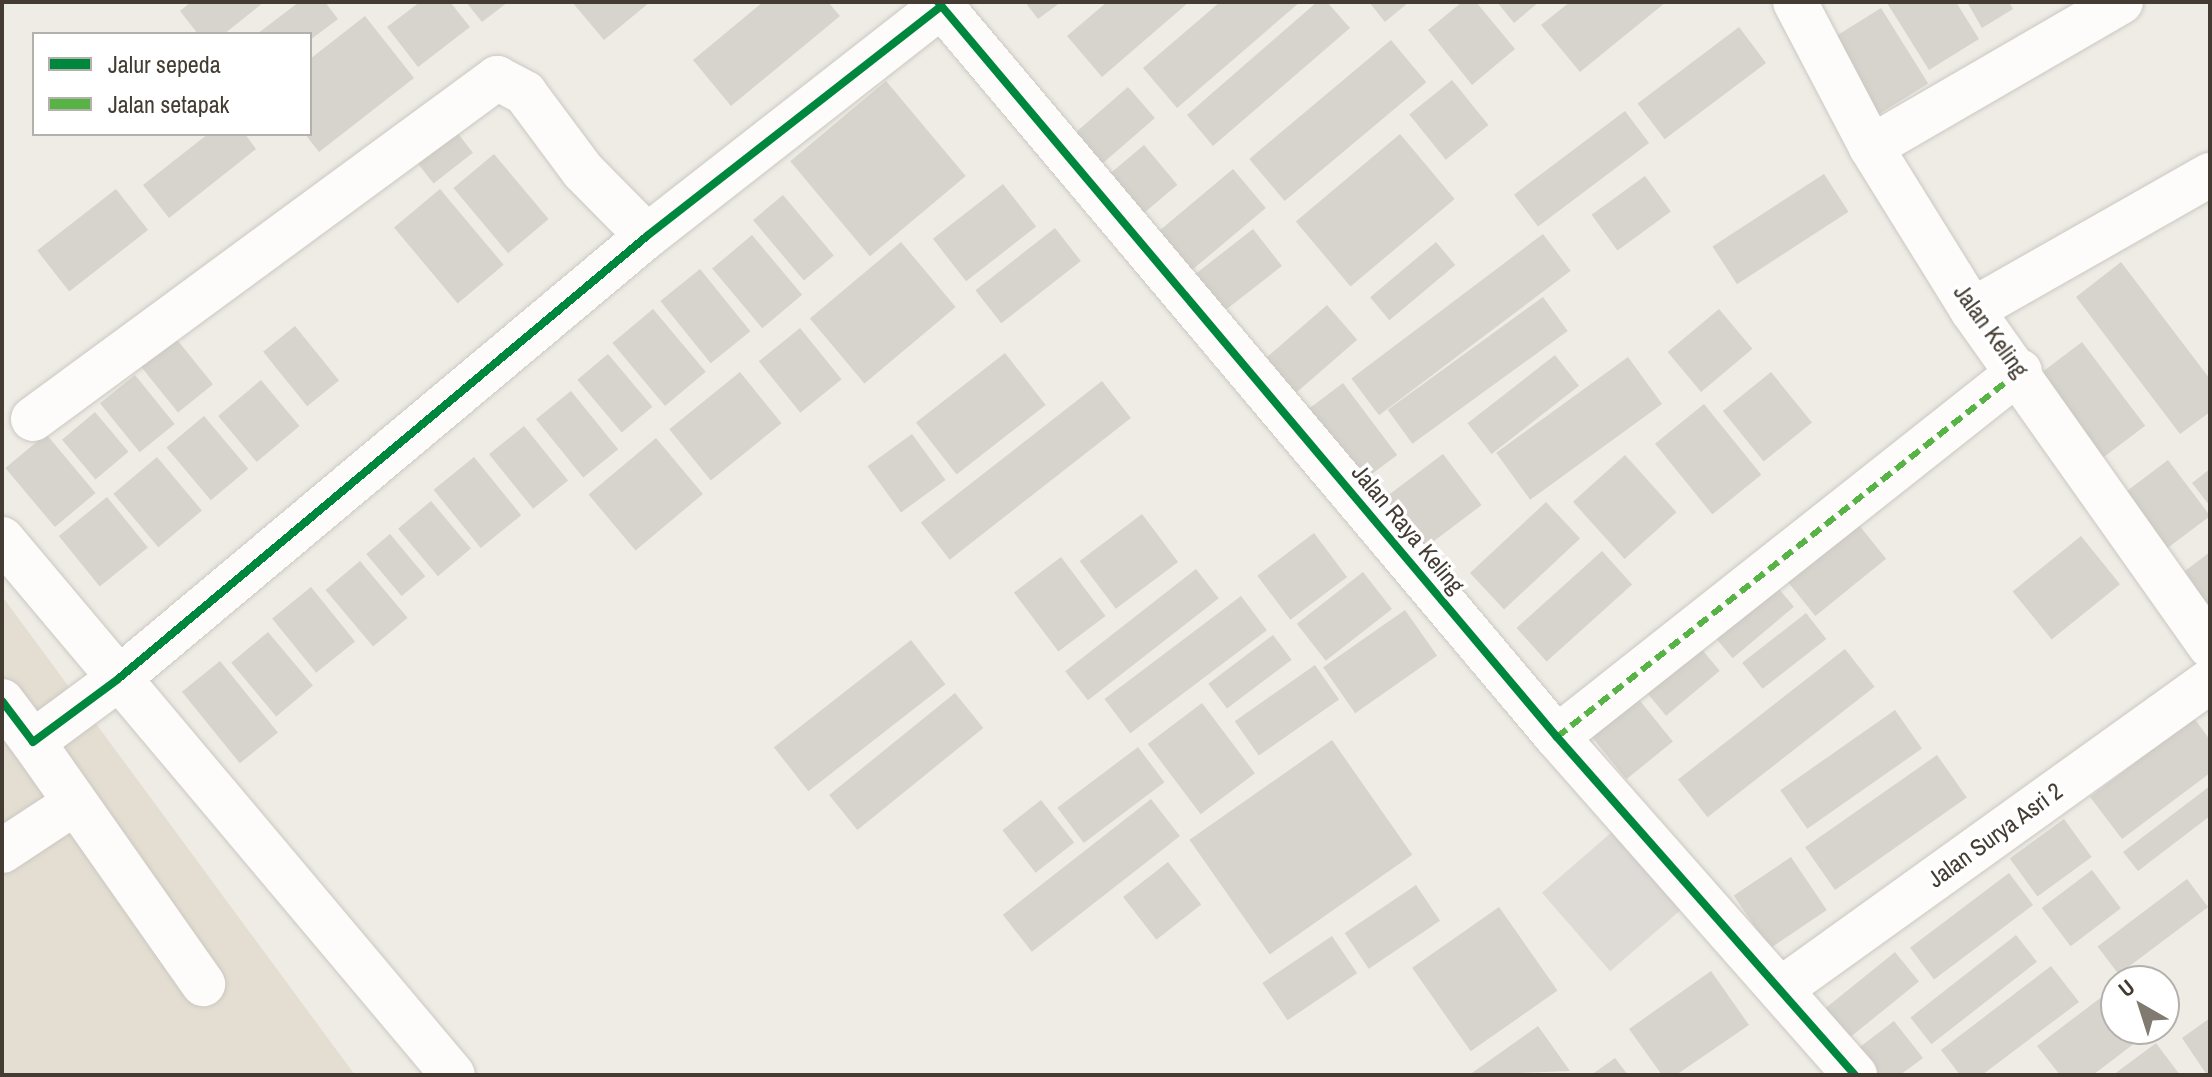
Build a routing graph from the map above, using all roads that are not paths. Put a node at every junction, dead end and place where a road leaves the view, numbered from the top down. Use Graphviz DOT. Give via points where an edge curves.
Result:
graph roads {
  1 [pos="1795,2"];
  2 [pos="2121,2"];
  3 [pos="939,4"];
  4 [pos="1871,147"];
  5 [pos="2210,175"];
  6 [pos="647,236"];
  7 [pos="1972,310"];
  8 [pos="2020,371"];
  9 [pos="33,419"];
  10 [pos="2,539"];
  11 [pos="2210,646"];
  12 [pos="118,679"];
  13 [pos="2210,681"];
  14 [pos="2,701"];
  15 [pos="1557,737"];
  16 [pos="33,742"];
  17 [pos="75,803"];
  18 [pos="2,851"];
  19 [pos="203,984"];
  20 [pos="1781,989"];
  21 [pos="453,1075"];
  22 [pos="1855,1075"];
  1 -- 4 [label="street, Jalan Keling"];
  2 -- 4 [label="street"];
  3 -- 6 [label="street"];
  3 -- 15 [label="street, Jalan Raya Keling"];
  4 -- 7 [label="street, Jalan Keling"];
  5 -- 7 [label="street"];
  6 -- 9 [label="street" via="583,171 525,93 497,78"];
  6 -- 12 [label="street"];
  7 -- 8 [label="street, Jalan Keling"];
  8 -- 11 [label="street, Jalan Keling"];
  8 -- 15 [label="street"];
  10 -- 12 [label="street"];
  12 -- 16 [label="street"];
  12 -- 21 [label="street"];
  13 -- 20 [label="street, Jalan Surya Asri 2"];
  14 -- 16 [label="street"];
  15 -- 20 [label="street, Jalan Raya Keling"];
  16 -- 17 [label="street"];
  17 -- 18 [label="street"];
  17 -- 19 [label="street"];
  20 -- 22 [label="street, Jalan Raya Keling"];
}
